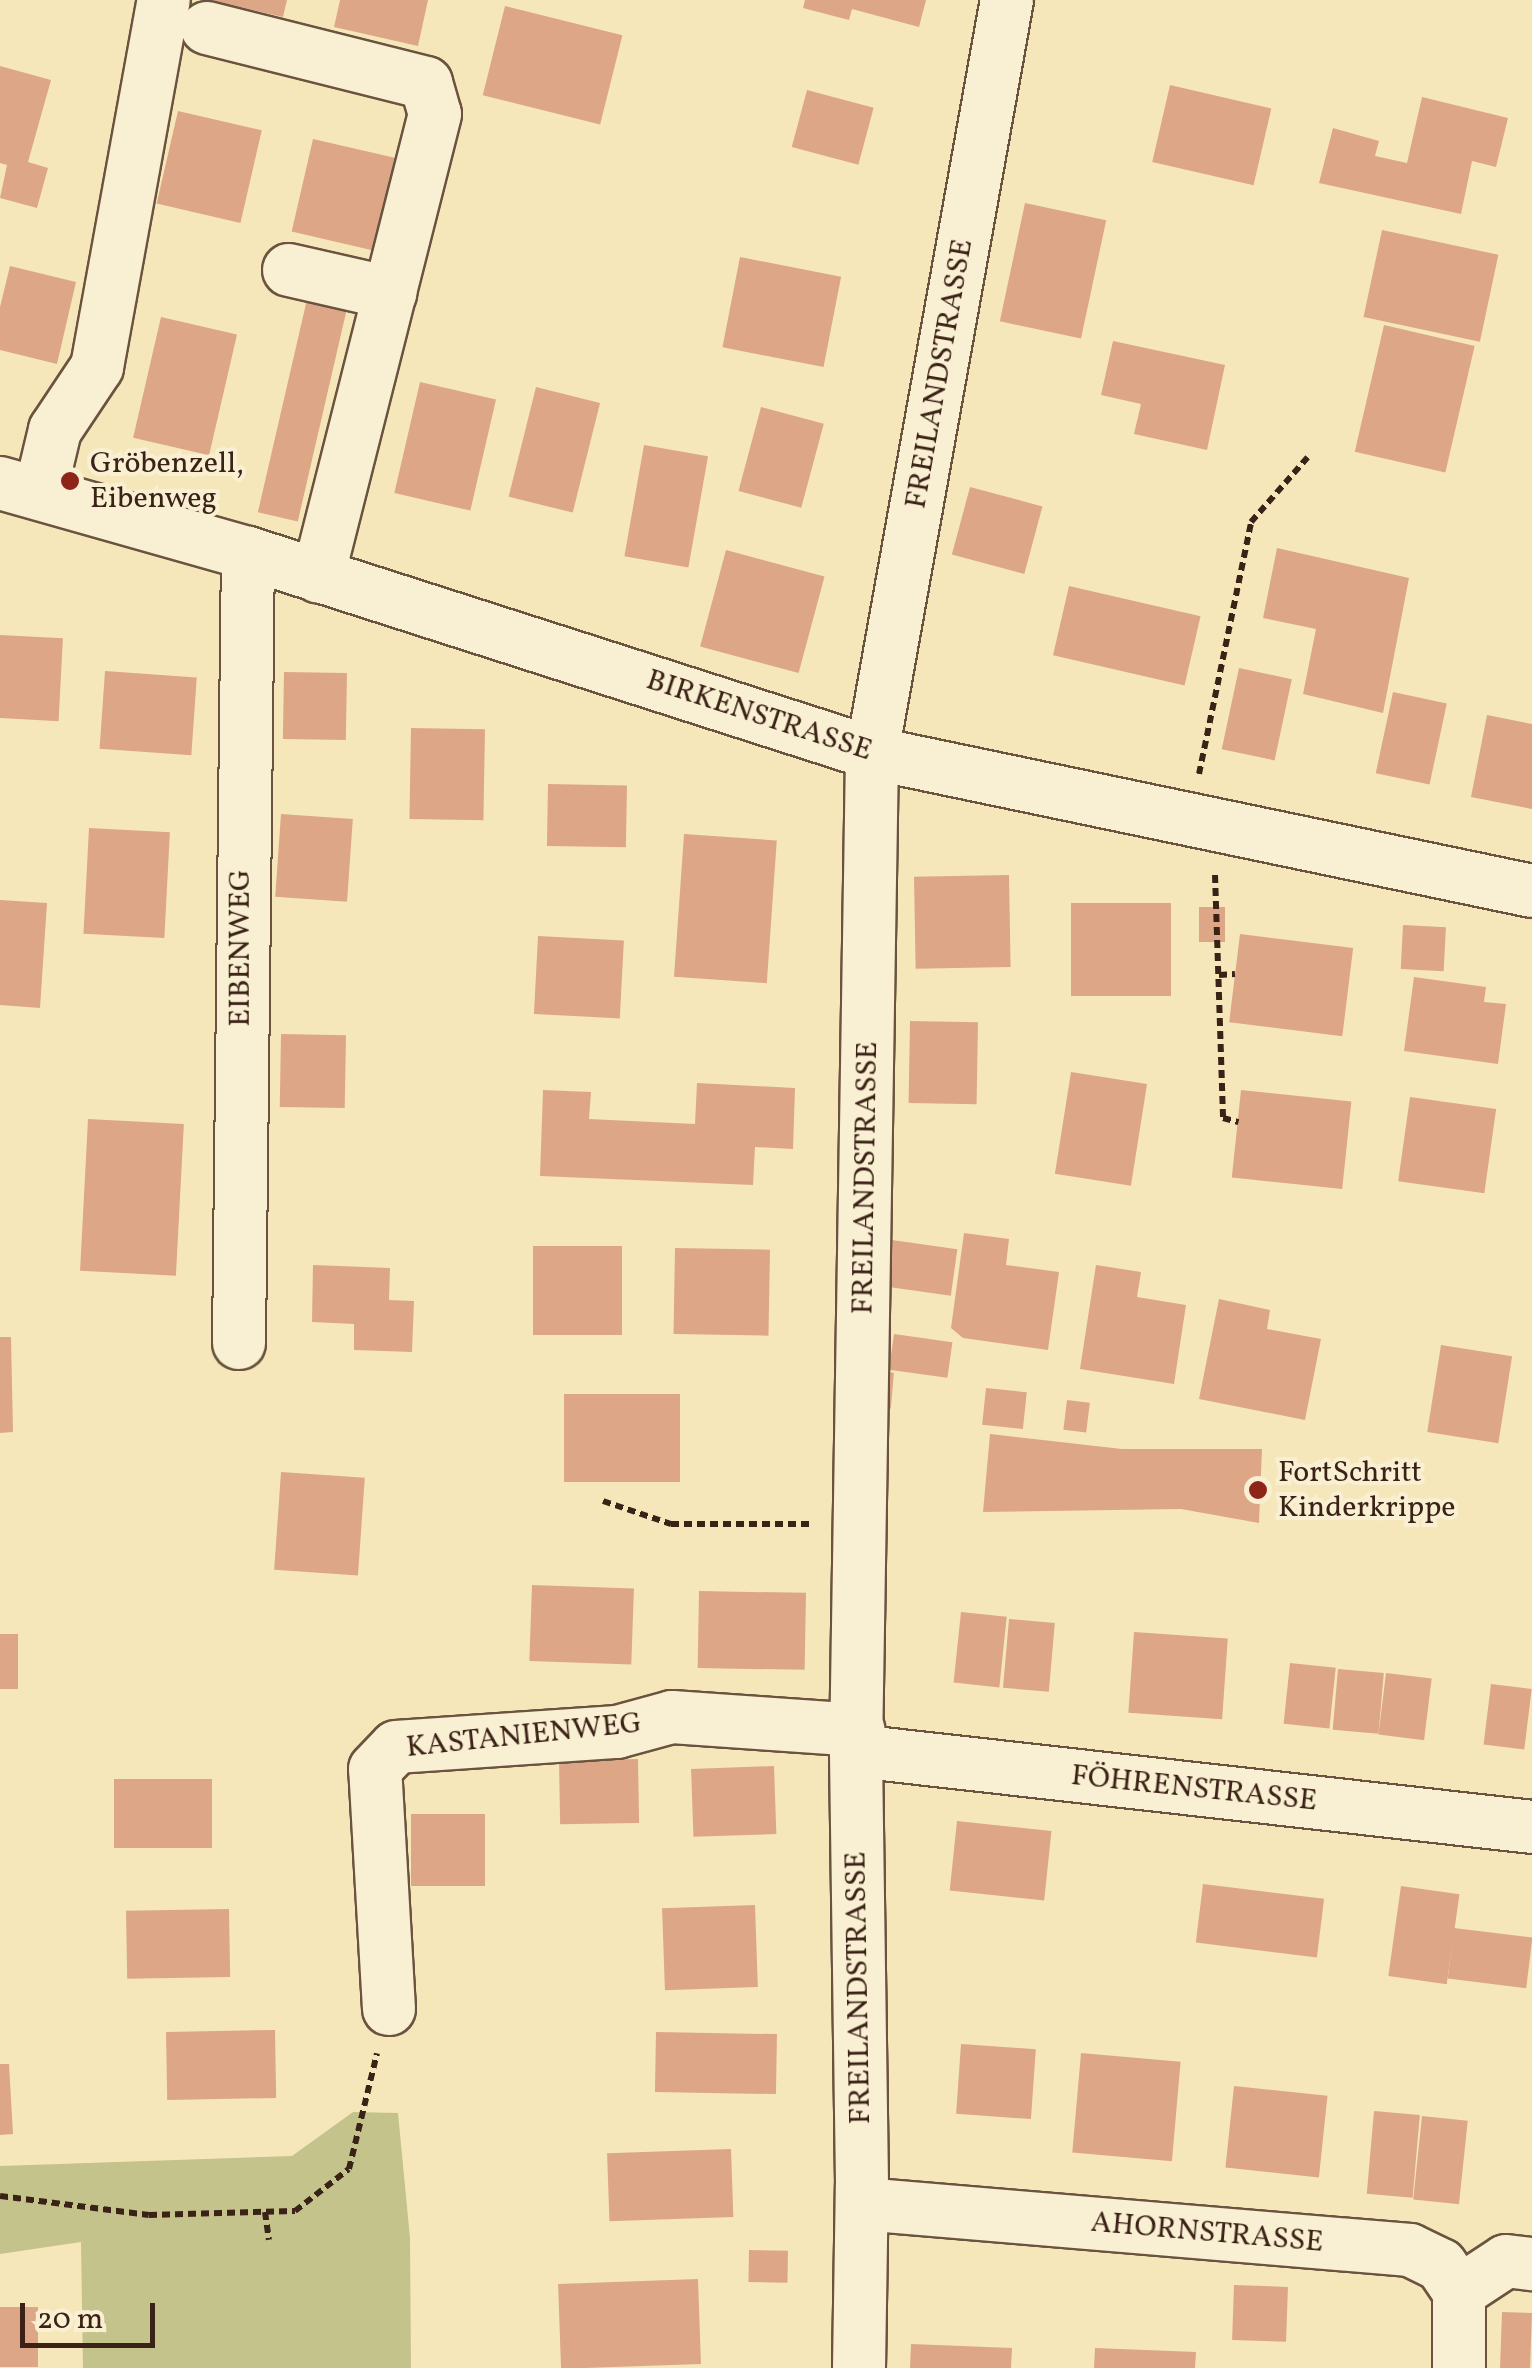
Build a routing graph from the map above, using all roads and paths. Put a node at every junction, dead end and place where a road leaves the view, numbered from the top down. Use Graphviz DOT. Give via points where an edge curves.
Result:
graph roads {
  1 [pos="1007,0"];
  2 [pos="185,14"];
  3 [pos="289,270"];
  4 [pos="390,293"];
  5 [pos="1308,456"];
  6 [pos="20,488"];
  7 [pos="248,553"];
  8 [pos="318,576"];
  9 [pos="872,753"];
  10 [pos="1189,819"];
  11 [pos="1215,871"];
  12 [pos="1532,891"];
  13 [pos="1235,974"];
  14 [pos="1218,975"];
  15 [pos="1238,1122"];
  16 [pos="240,1342"];
  17 [pos="603,1501"];
  18 [pos="861,1524"];
  19 [pos="858,1740"];
  20 [pos="1532,1826"];
  21 [pos="389,2009"];
  22 [pos="0,2196"];
  23 [pos="862,2204"];
  24 [pos="265,2212"];
  25 [pos="269,2240"];
  26 [pos="1532,2264"];
  27 [pos="1459,2292"];
  28 [pos="859,2368"];
  29 [pos="1459,2368"];
  1 -- 9 [label="street, FREILANDSTRASSE"];
  2 -- 4 [label="street" via="426,83 435,114"];
  2 -- 6 [label="street" via="98,366"];
  3 -- 4 [label="street"];
  4 -- 8 [label="street"];
  5 -- 10 [label="path" via="1251,522"];
  6 -- 7 [label="street, BIRKENSTRASSE"];
  7 -- 8 [label="street, BIRKENSTRASSE"];
  7 -- 16 [label="street, EIBENWEG"];
  8 -- 9 [label="street, BIRKENSTRASSE"];
  9 -- 10 [label="street, BIRKENSTRASSE"];
  9 -- 18 [label="street, FREILANDSTRASSE"];
  10 -- 12 [label="street, BIRKENSTRASSE"];
  11 -- 14 [label="path"];
  13 -- 14 [label="path"];
  14 -- 15 [label="path" via="1223,1118"];
  17 -- 18 [label="path" via="671,1524"];
  18 -- 19 [label="street, FREILANDSTRASSE"];
  19 -- 20 [label="street, FÖHRENSTRASSE"];
  19 -- 21 [label="street, KASTANIENWEG" via="672,1717 617,1732 396,1747 375,1769"];
  19 -- 23 [label="street, FREILANDSTRASSE"];
  21 -- 24 [label="path" via="349,2169 296,2211"];
  22 -- 24 [label="path" via="149,2215"];
  23 -- 27 [label="street, AHORNSTRASSE" via="1410,2250 1441,2265"];
  23 -- 28 [label="street, FREILANDSTRASSE"];
  24 -- 25 [label="path"];
  26 -- 27 [label="street" via="1506,2261"];
  27 -- 29 [label="street"];
}
